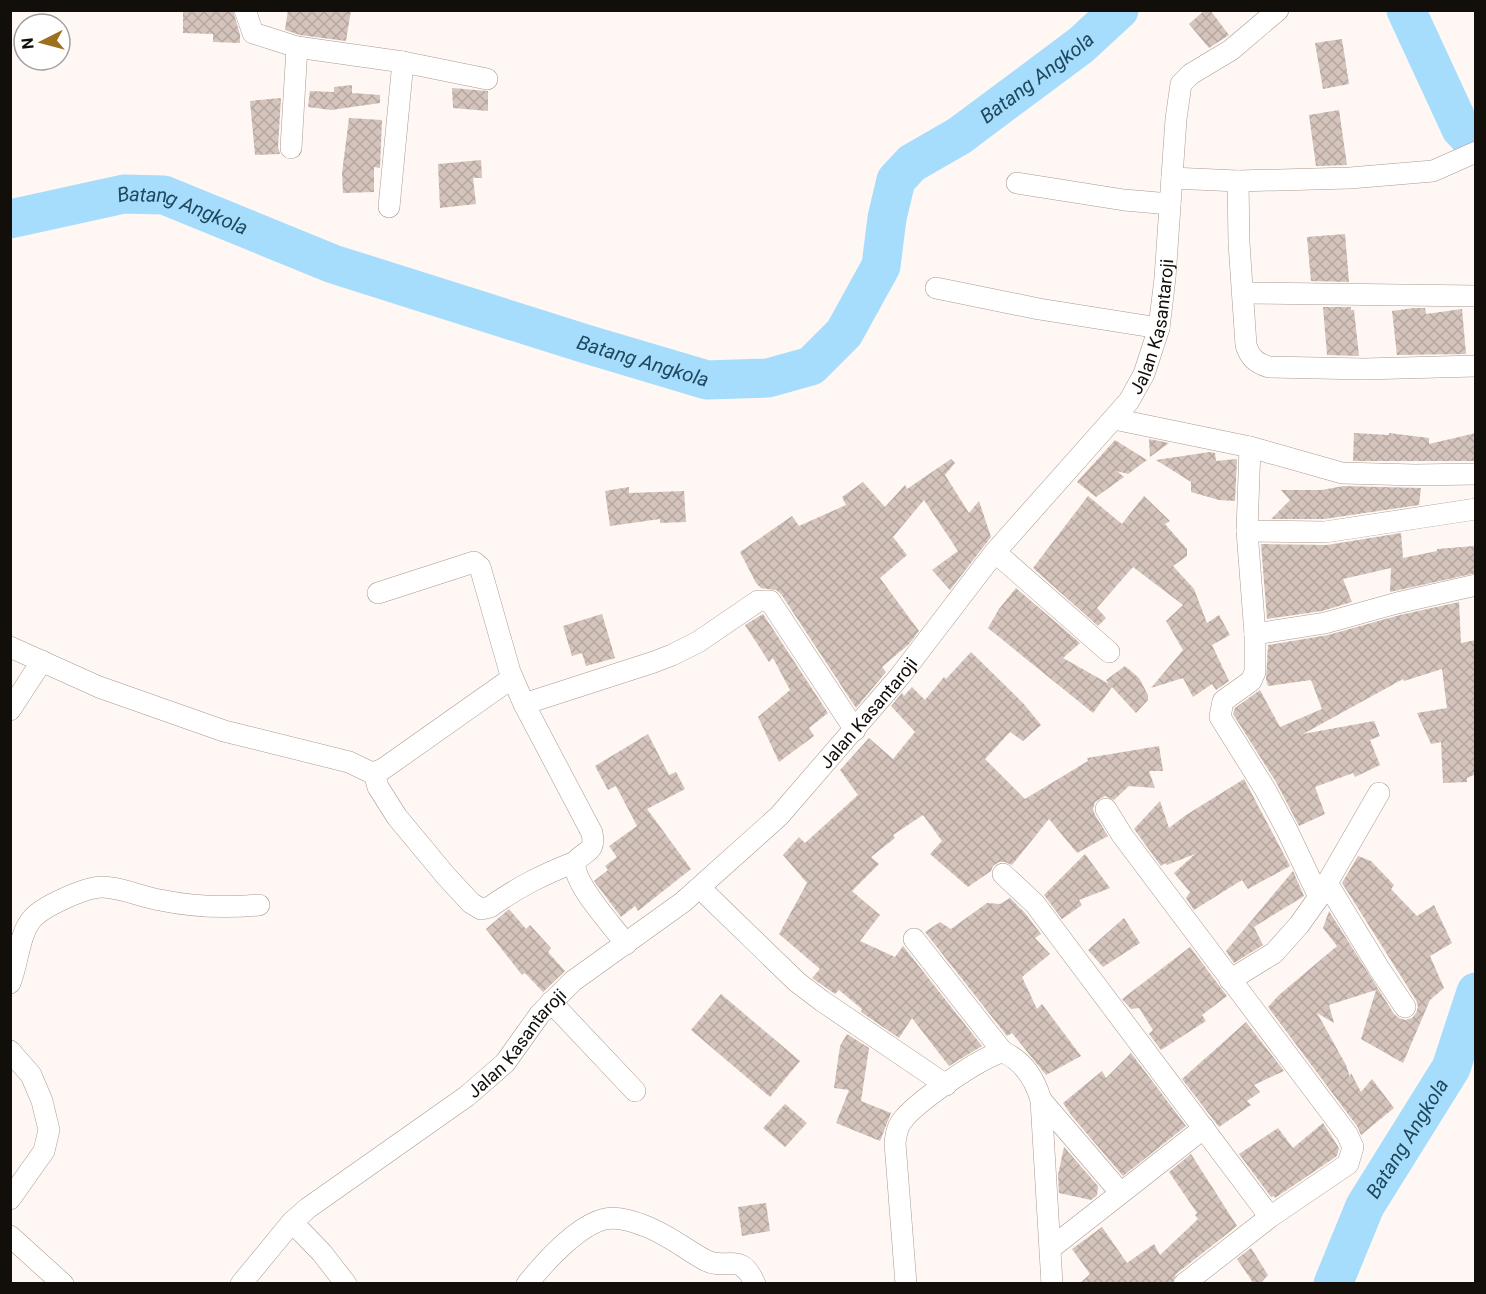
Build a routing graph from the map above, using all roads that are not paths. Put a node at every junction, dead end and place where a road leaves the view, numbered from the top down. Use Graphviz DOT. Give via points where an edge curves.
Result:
graph roads {
  1 [pos="245,10"];
  2 [pos="1278,10"];
  3 [pos="297,47"];
  4 [pos="403,62"];
  5 [pos="487,79"];
  6 [pos="291,148"];
  7 [pos="1468,156"];
  8 [pos="1172,178"];
  9 [pos="1238,182"];
  10 [pos="1017,183"];
  11 [pos="1170,204"];
  12 [pos="389,207"];
  13 [pos="936,288"];
  14 [pos="1243,293"];
  15 [pos="1476,297"];
  16 [pos="1160,328"];
  17 [pos="1476,366"];
  18 [pos="1114,419"];
  19 [pos="1250,447"];
  20 [pos="1476,474"];
  21 [pos="1476,509"];
  22 [pos="1247,531"];
  23 [pos="995,552"];
  24 [pos="1476,585"];
  25 [pos="378,593"];
  26 [pos="1255,634"];
  27 [pos="10,647"];
  28 [pos="1109,652"];
  29 [pos="42,661"];
  30 [pos="512,678"];
  31 [pos="524,704"];
  32 [pos="10,710"];
  33 [pos="855,730"];
  34 [pos="374,773"];
  35 [pos="1379,793"];
  36 [pos="1106,809"];
  37 [pos="575,862"];
  38 [pos="1004,874"];
  39 [pos="700,888"];
  40 [pos="1323,890"];
  41 [pos="260,905"];
  42 [pos="914,939"];
  43 [pos="626,944"];
  44 [pos="1230,980"];
  45 [pos="10,983"];
  46 [pos="551,1002"];
  47 [pos="1405,1007"];
  48 [pos="10,1051"];
  49 [pos="1003,1052"];
  50 [pos="946,1085"];
  51 [pos="635,1091"];
  52 [pos="1041,1100"];
  53 [pos="1204,1128"];
  54 [pos="1120,1192"];
  55 [pos="10,1199"];
  56 [pos="1270,1217"];
  57 [pos="292,1222"];
  58 [pos="10,1236"];
  59 [pos="1051,1248"];
  60 [pos="63,1284"];
  61 [pos="241,1284"];
  62 [pos="346,1284"];
  63 [pos="527,1284"];
  64 [pos="755,1284"];
  65 [pos="906,1284"];
  66 [pos="1052,1284"];
  67 [pos="1184,1284"];
  1 -- 3 [label="street" via="253,33"];
  2 -- 8 [label="street, Jalan Kasantaroji" via="1231,50 1183,81"];
  3 -- 4 [label="street"];
  3 -- 6 [label="street"];
  4 -- 5 [label="street"];
  4 -- 12 [label="street"];
  7 -- 9 [label="street" via="1433,171"];
  8 -- 9 [label="street"];
  8 -- 11 [label="street, Jalan Kasantaroji"];
  9 -- 14 [label="street"];
  10 -- 11 [label="street"];
  11 -- 16 [label="street, Jalan Kasantaroji"];
  13 -- 16 [label="street"];
  14 -- 15 [label="street"];
  14 -- 17 [label="street" via="1249,355 1269,367"];
  16 -- 18 [label="street, Jalan Kasantaroji" via="1144,374"];
  18 -- 19 [label="street"];
  18 -- 23 [label="street, Jalan Kasantaroji"];
  19 -- 20 [label="street" via="1342,473"];
  19 -- 22 [label="street"];
  21 -- 22 [label="street" via="1325,532"];
  22 -- 26 [label="street"];
  23 -- 28 [label="street"];
  23 -- 33 [label="street, Jalan Kasantaroji"];
  24 -- 26 [label="street" via="1325,623"];
  25 -- 30 [label="street" via="474,562 480,567"];
  26 -- 40 [label="street" via="1253,677 1223,701 1220,717"];
  27 -- 29 [label="street"];
  29 -- 32 [label="street"];
  29 -- 34 [label="street" via="99,687 224,731 349,762"];
  30 -- 31 [label="street"];
  30 -- 34 [label="street"];
  31 -- 33 [label="street" via="663,658 698,642 766,599 775,606"];
  31 -- 37 [label="street" via="592,833 591,850"];
  33 -- 39 [label="street, Jalan Kasantaroji" via="779,816"];
  34 -- 37 [label="street" via="397,817 476,907 486,909 539,876"];
  35 -- 40 [label="street"];
  36 -- 44 [label="street"];
  37 -- 43 [label="street" via="575,872 583,886"];
  38 -- 53 [label="street" via="1035,904"];
  39 -- 43 [label="street, Jalan Kasantaroji"];
  39 -- 50 [label="street" via="797,982"];
  40 -- 44 [label="street" via="1274,953"];
  40 -- 47 [label="street"];
  41 -- 45 [label="street" via="187,905 104,887 86,889 33,917"];
  42 -- 49 [label="street"];
  43 -- 46 [label="street, Jalan Kasantaroji" via="573,981"];
  44 -- 56 [label="street" via="1353,1147 1348,1164"];
  46 -- 51 [label="street"];
  46 -- 57 [label="street, Jalan Kasantaroji" via="505,1063 467,1096"];
  48 -- 55 [label="street" via="31,1075 49,1130 44,1151"];
  49 -- 50 [label="street" via="982,1059"];
  49 -- 52 [label="street" via="1020,1062 1032,1077"];
  50 -- 65 [label="street" via="910,1112 897,1132"];
  52 -- 54 [label="street"];
  52 -- 59 [label="street"];
  53 -- 54 [label="street"];
  53 -- 56 [label="street"];
  54 -- 59 [label="street"];
  56 -- 67 [label="street"];
  57 -- 61 [label="street, Jalan Kasantaroji"];
  57 -- 62 [label="street"];
  58 -- 60 [label="street"];
  59 -- 66 [label="street"];
  63 -- 64 [label="street" via="580,1232 599,1221 618,1218 647,1226 709,1262 737,1263"];
}
